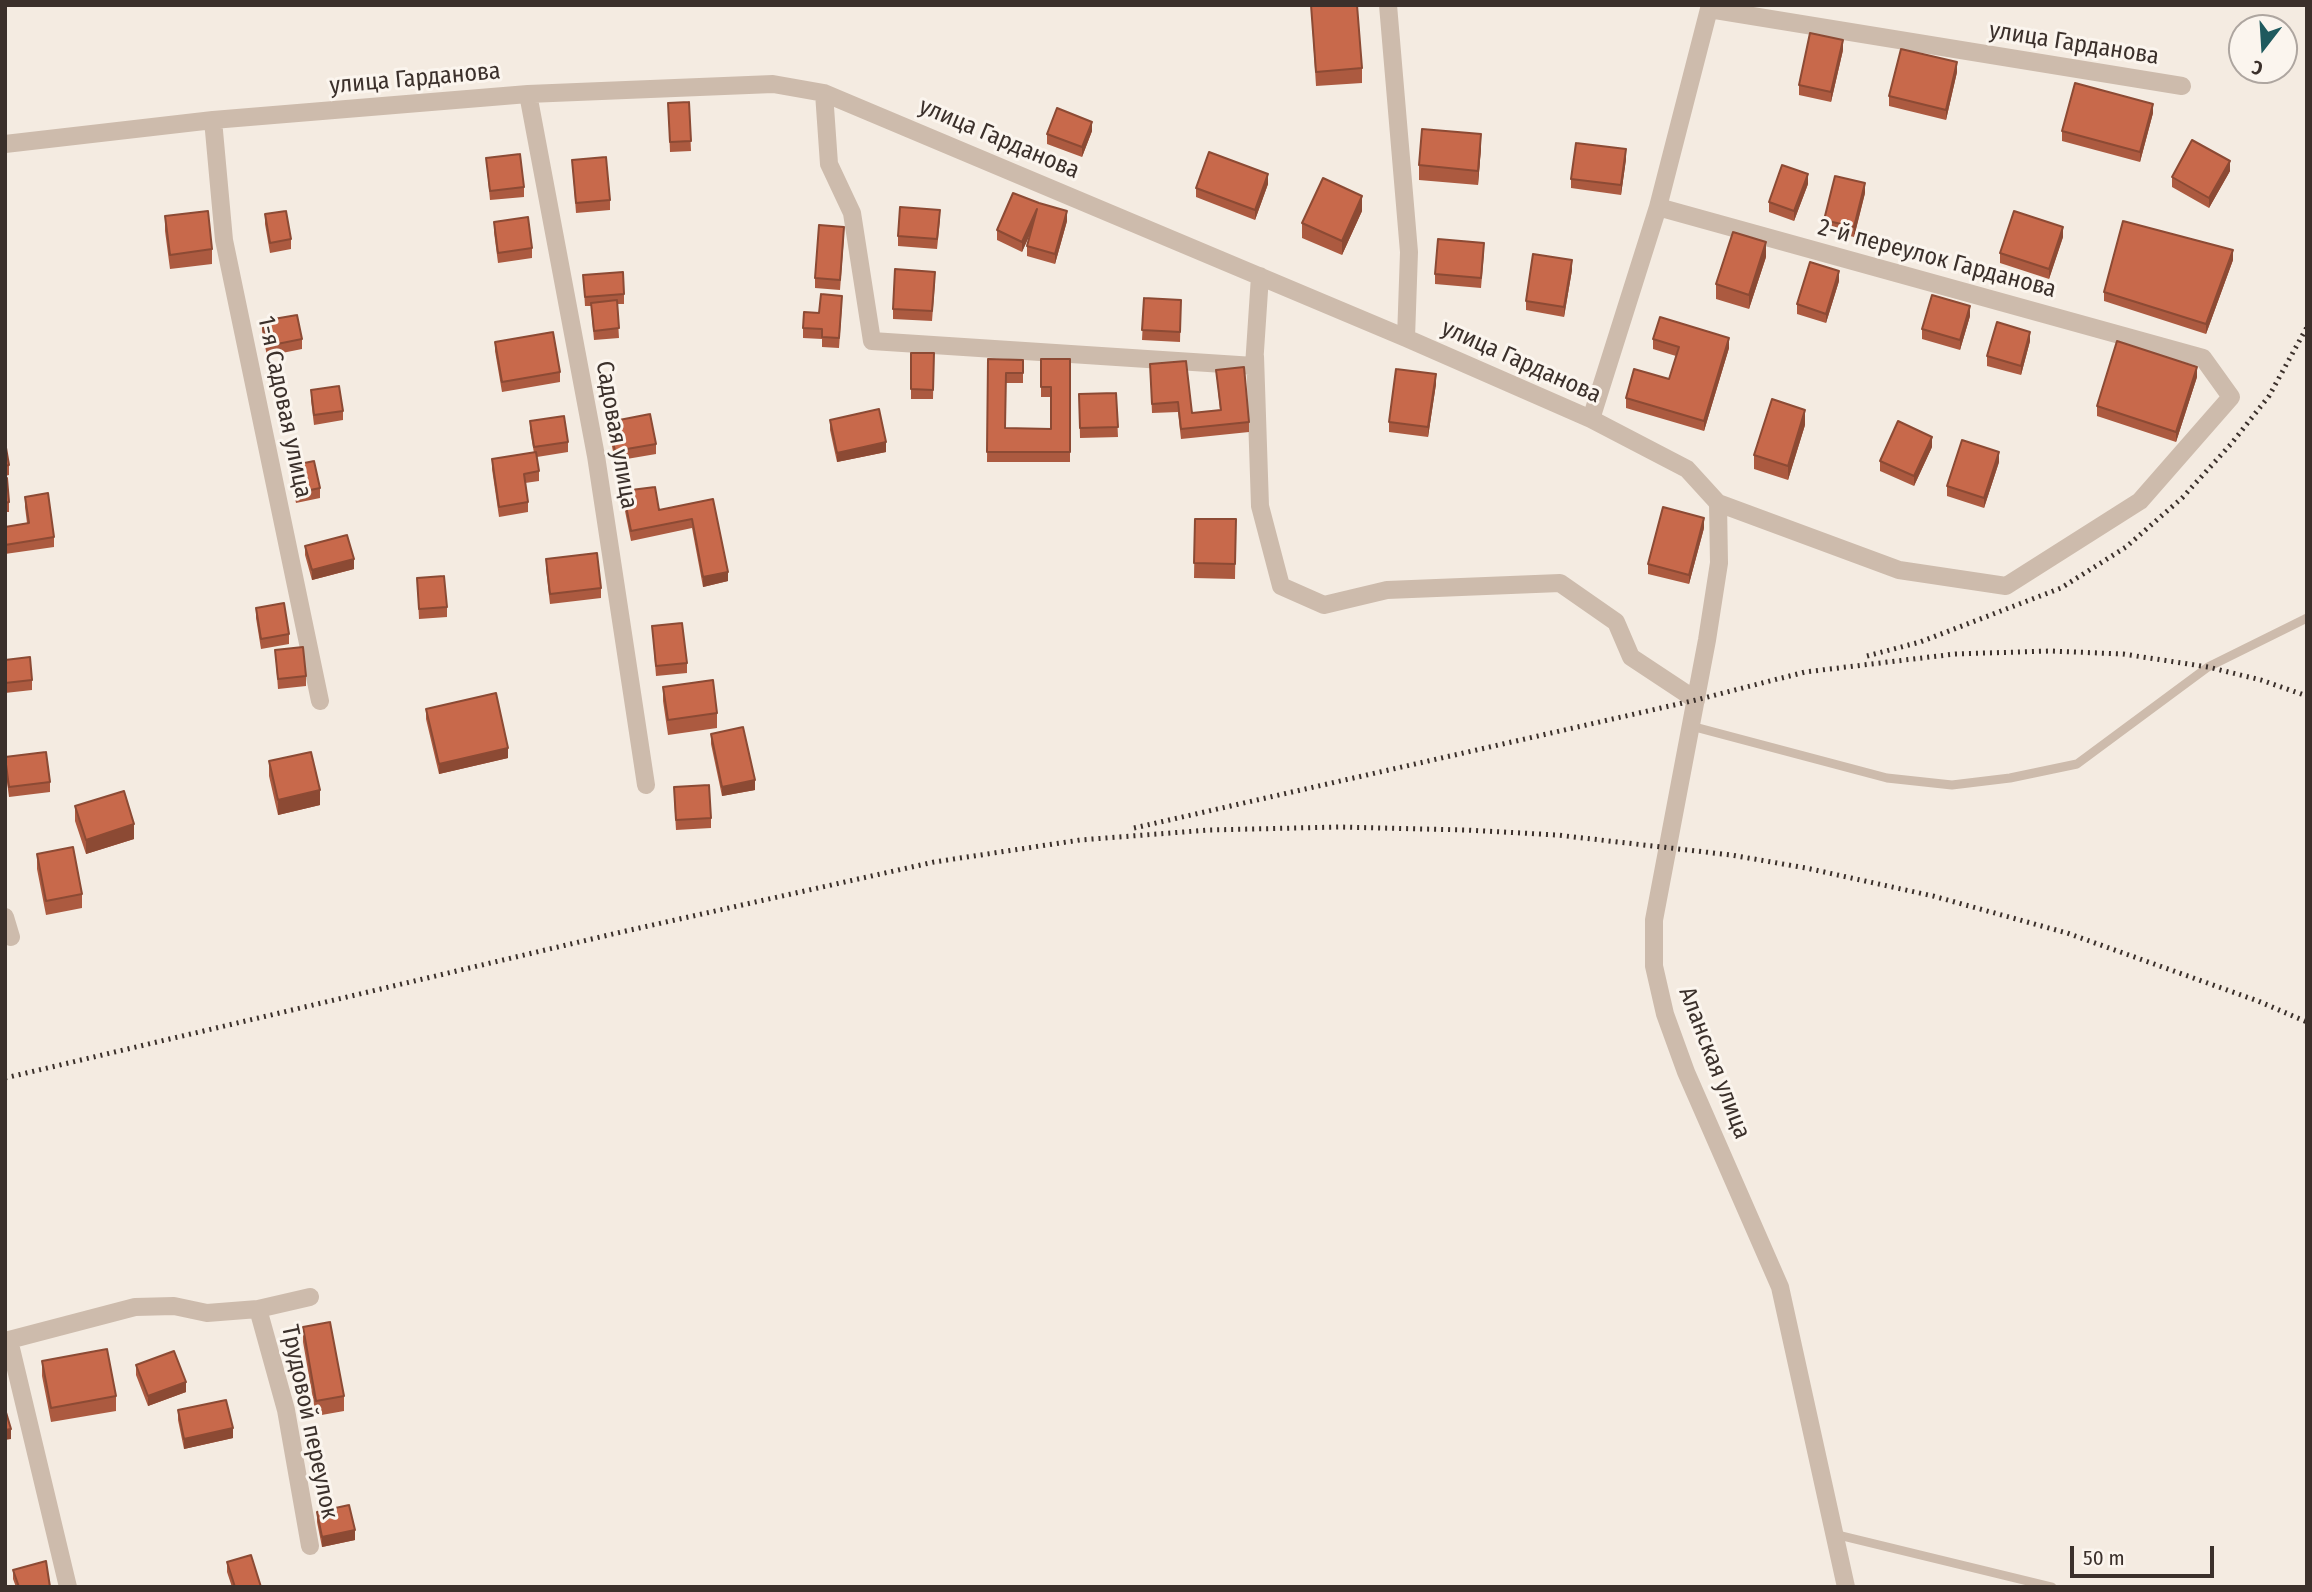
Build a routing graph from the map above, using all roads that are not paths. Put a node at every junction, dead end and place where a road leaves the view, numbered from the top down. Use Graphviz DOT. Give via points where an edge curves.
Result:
graph roads {
  1 [pos="1388,5"];
  2 [pos="2182,86"];
  3 [pos="824,93"];
  4 [pos="528,94"];
  5 [pos="212,120"];
  6 [pos="5,144"];
  7 [pos="1658,207"];
  8 [pos="1260,276"];
  9 [pos="1406,338"];
  10 [pos="1255,356"];
  11 [pos="2203,358"];
  12 [pos="1591,419"];
  13 [pos="1718,503"];
  14 [pos="2307,618"];
  15 [pos="1696,700"];
  16 [pos="320,701"];
  17 [pos="1690,726"];
  18 [pos="646,785"];
  19 [pos="5,917"];
  20 [pos="11,937"];
  21 [pos="310,1297"];
  22 [pos="258,1309"];
  23 [pos="9,1365"];
  24 [pos="1835,1534"];
  25 [pos="310,1546"];
  26 [pos="68,1587"];
  27 [pos="1846,1587"];
  28 [pos="2052,1587"];
  1 -- 9 [label="street" via="1409,252"];
  2 -- 7 [label="street, улица Гарданова" via="1709,9"];
  3 -- 4 [label="street, улица Гарданова" via="773,84"];
  3 -- 8 [label="street, улица Гарданова"];
  3 -- 10 [label="street" via="829,164 852,213 872,341 1254,366"];
  4 -- 5 [label="street, улица Гарданова"];
  4 -- 18 [label="street, Садовая улица" via="596,456"];
  5 -- 6 [label="street, улица Гарданова"];
  5 -- 16 [label="street, 1-я Садовая улица" via="224,240"];
  7 -- 11 [label="street, 2-й переулок Гарданова"];
  7 -- 12 [label="street"];
  8 -- 9 [label="street, улица Гарданова"];
  8 -- 10 [label="street"];
  9 -- 12 [label="street, улица Гарданова"];
  10 -- 15 [label="street" via="1260,506 1281,586 1324,605 1387,590 1560,583 1616,622 1631,657"];
  11 -- 13 [label="street, улица Гарданова" via="2231,397 2140,501 2006,586 1899,570"];
  12 -- 13 [label="street, улица Гарданова" via="1687,469"];
  13 -- 15 [label="street, Аланская улица" via="1719,563"];
  14 -- 17 [label="lane" via="2208,667 2077,764 2010,778 1952,785 1887,778"];
  15 -- 17 [label="street, Аланская улица"];
  17 -- 24 [label="street, Аланская улица" via="1654,920 1654,966 1686,1072 1780,1287"];
  19 -- 20 [label="street"];
  21 -- 22 [label="street, Трудовой переулок"];
  22 -- 23 [label="street, Трудовой переулок" via="207,1313 174,1306 135,1307 9,1340"];
  22 -- 25 [label="street, Трудовой переулок" via="286,1410"];
  23 -- 26 [label="street"];
  24 -- 27 [label="street, Аланская улица"];
  24 -- 28 [label="lane"];
}
